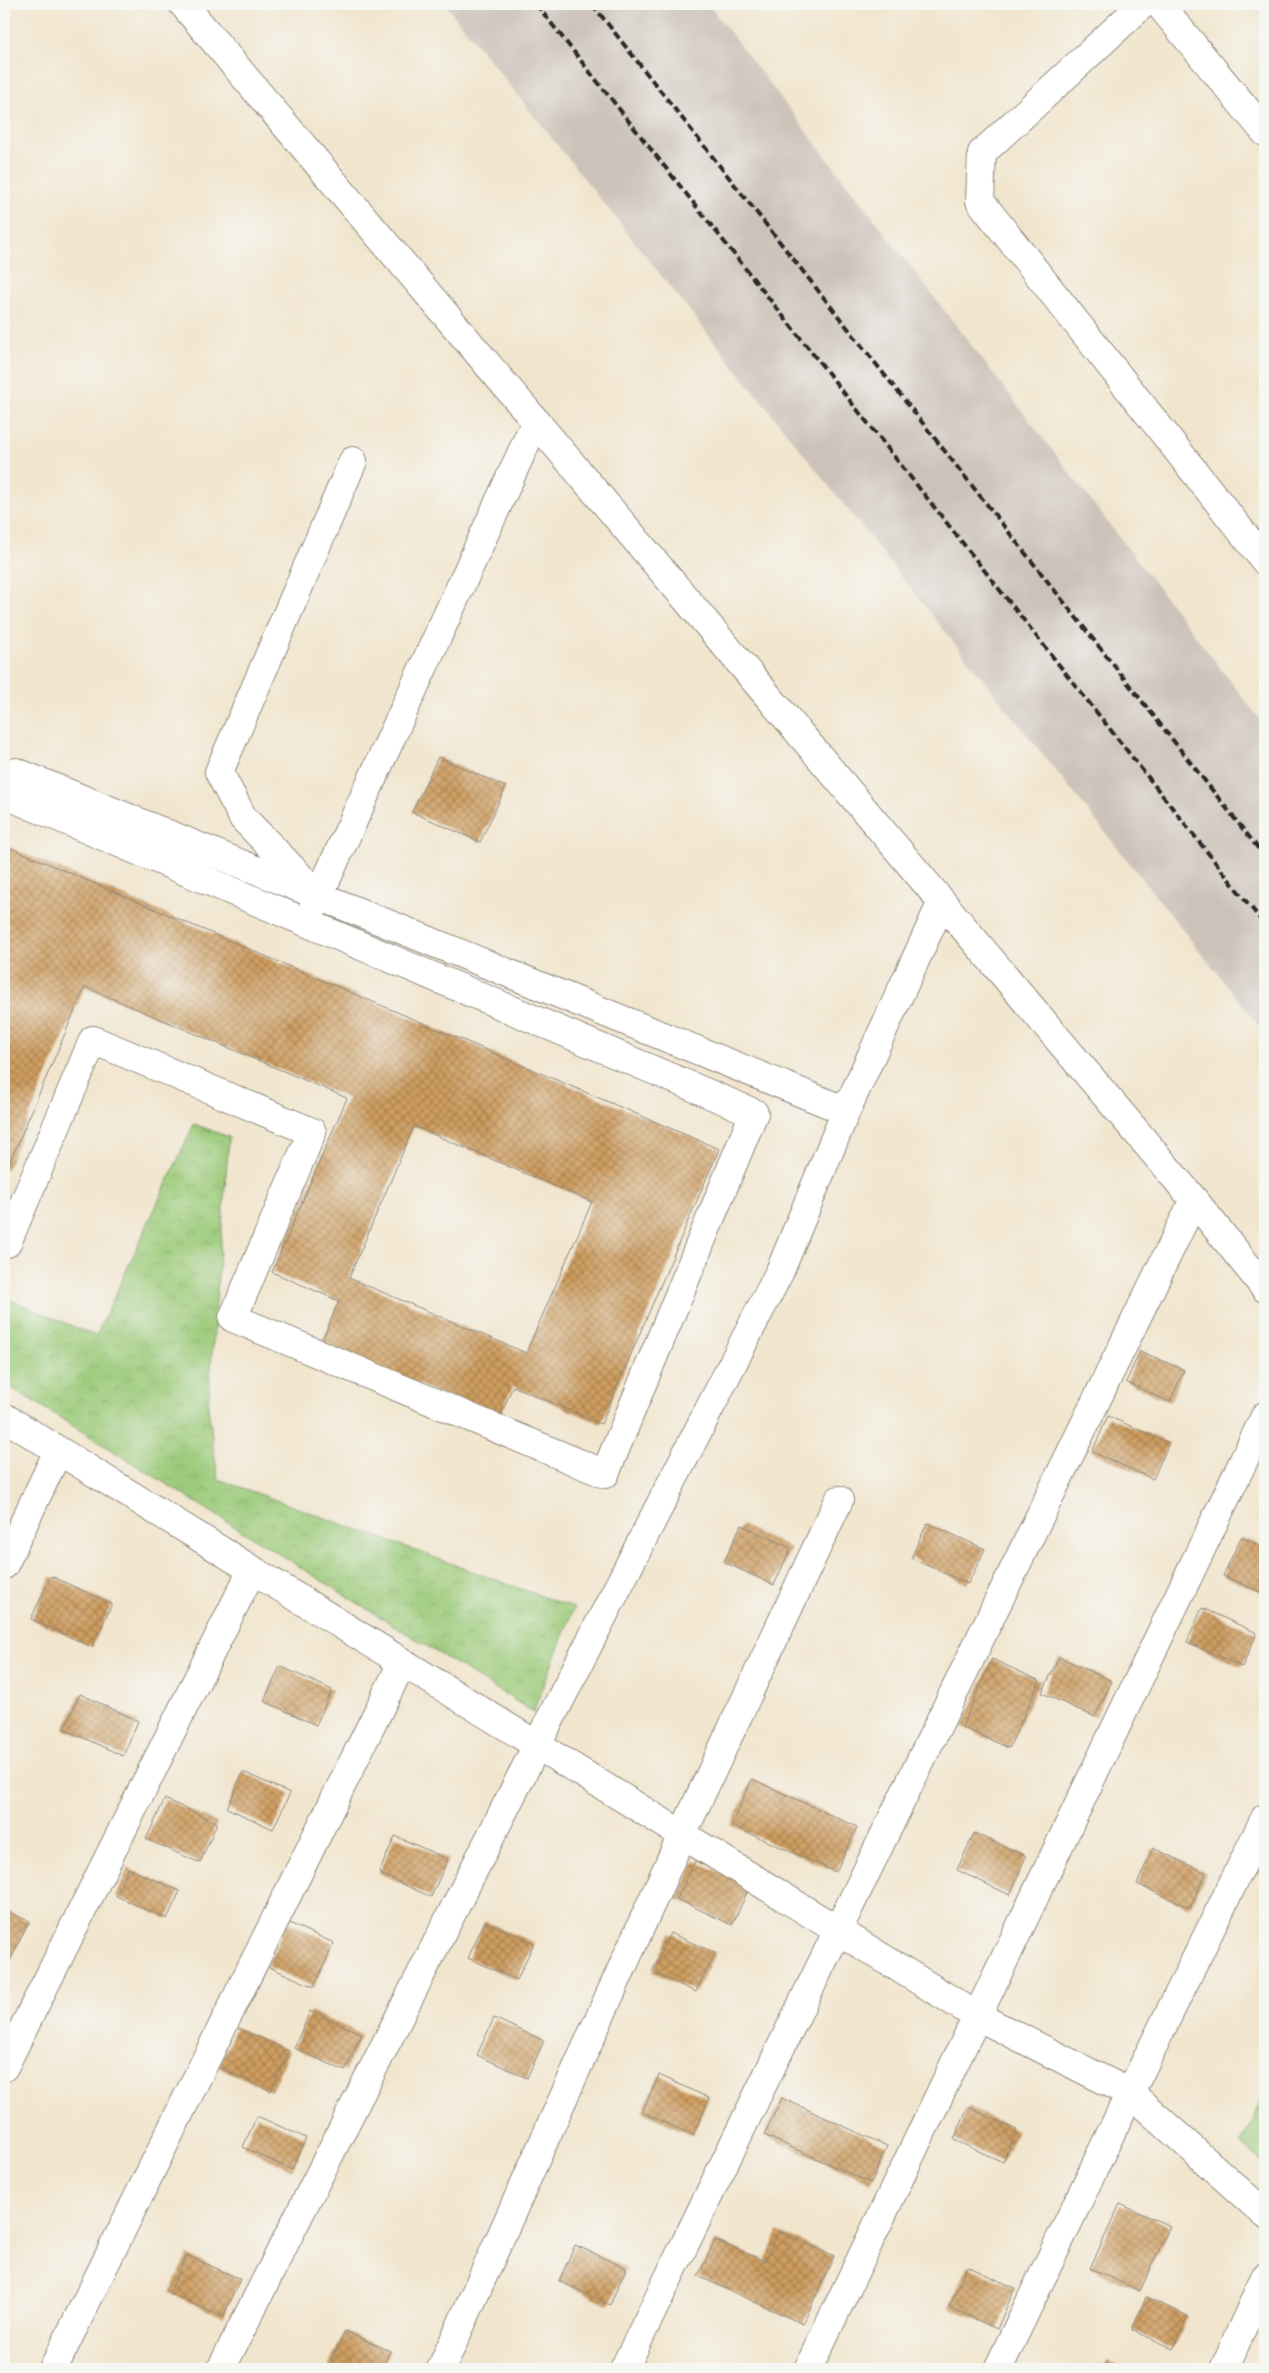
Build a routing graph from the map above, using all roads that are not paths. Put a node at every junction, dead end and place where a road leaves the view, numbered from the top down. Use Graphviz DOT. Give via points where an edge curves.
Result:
graph roads {
  1 [pos="183,4"];
  2 [pos="1143,4"];
  3 [pos="1158,4"];
  4 [pos="1181,14"];
  5 [pos="1265,132"];
  6 [pos="536,421"];
  7 [pos="353,460"];
  8 [pos="1265,561"];
  9 [pos="10,783"];
  10 [pos="319,896"];
  11 [pos="941,904"];
  12 [pos="306,922"];
  13 [pos="846,1111"];
  14 [pos="1194,1200"];
  15 [pos="4,1242"];
  16 [pos="1265,1288"];
  17 [pos="1265,1416"];
  18 [pos="4,1417"];
  19 [pos="58,1451"];
  20 [pos="839,1500"];
  21 [pos="4,1565"];
  22 [pos="252,1570"];
  23 [pos="402,1663"];
  24 [pos="537,1745"];
  25 [pos="1265,1818"];
  26 [pos="682,1835"];
  27 [pos="838,1930"];
  28 [pos="977,2016"];
  29 [pos="4,2067"];
  30 [pos="1130,2093"];
  31 [pos="1265,2214"];
  32 [pos="1265,2278"];
  33 [pos="52,2369"];
  34 [pos="221,2369"];
  35 [pos="441,2369"];
  36 [pos="624,2369"];
  37 [pos="808,2369"];
  38 [pos="998,2369"];
  39 [pos="1224,2369"];
  1 -- 6 [label="street"];
  2 -- 8 [label="street" via="982,153 980,201"];
  3 -- 4 [label="street"];
  4 -- 5 [label="street"];
  6 -- 10 [label="street"];
  6 -- 11 [label="street"];
  7 -- 10 [label="street" via="219,772 243,818"];
  9 -- 10 [label="street"];
  9 -- 12 [label="street"];
  10 -- 12 [label="street"];
  10 -- 13 [label="street"];
  11 -- 13 [label="street"];
  11 -- 14 [label="street"];
  12 -- 15 [label="street" via="754,1113 605,1474 233,1318 312,1132 93,1040 7,1243"];
  13 -- 24 [label="street" via="780,1271"];
  14 -- 16 [label="street"];
  14 -- 27 [label="street"];
  17 -- 28 [label="street"];
  18 -- 19 [label="street"];
  19 -- 21 [label="street"];
  19 -- 22 [label="street"];
  20 -- 26 [label="street"];
  22 -- 23 [label="street"];
  22 -- 29 [label="street"];
  23 -- 24 [label="street"];
  23 -- 33 [label="street"];
  24 -- 26 [label="street"];
  24 -- 34 [label="street"];
  25 -- 30 [label="street"];
  26 -- 27 [label="street"];
  26 -- 35 [label="street"];
  27 -- 28 [label="street"];
  27 -- 36 [label="street"];
  28 -- 30 [label="street"];
  28 -- 37 [label="street"];
  30 -- 31 [label="street"];
  30 -- 38 [label="street"];
  32 -- 39 [label="street"];
}
